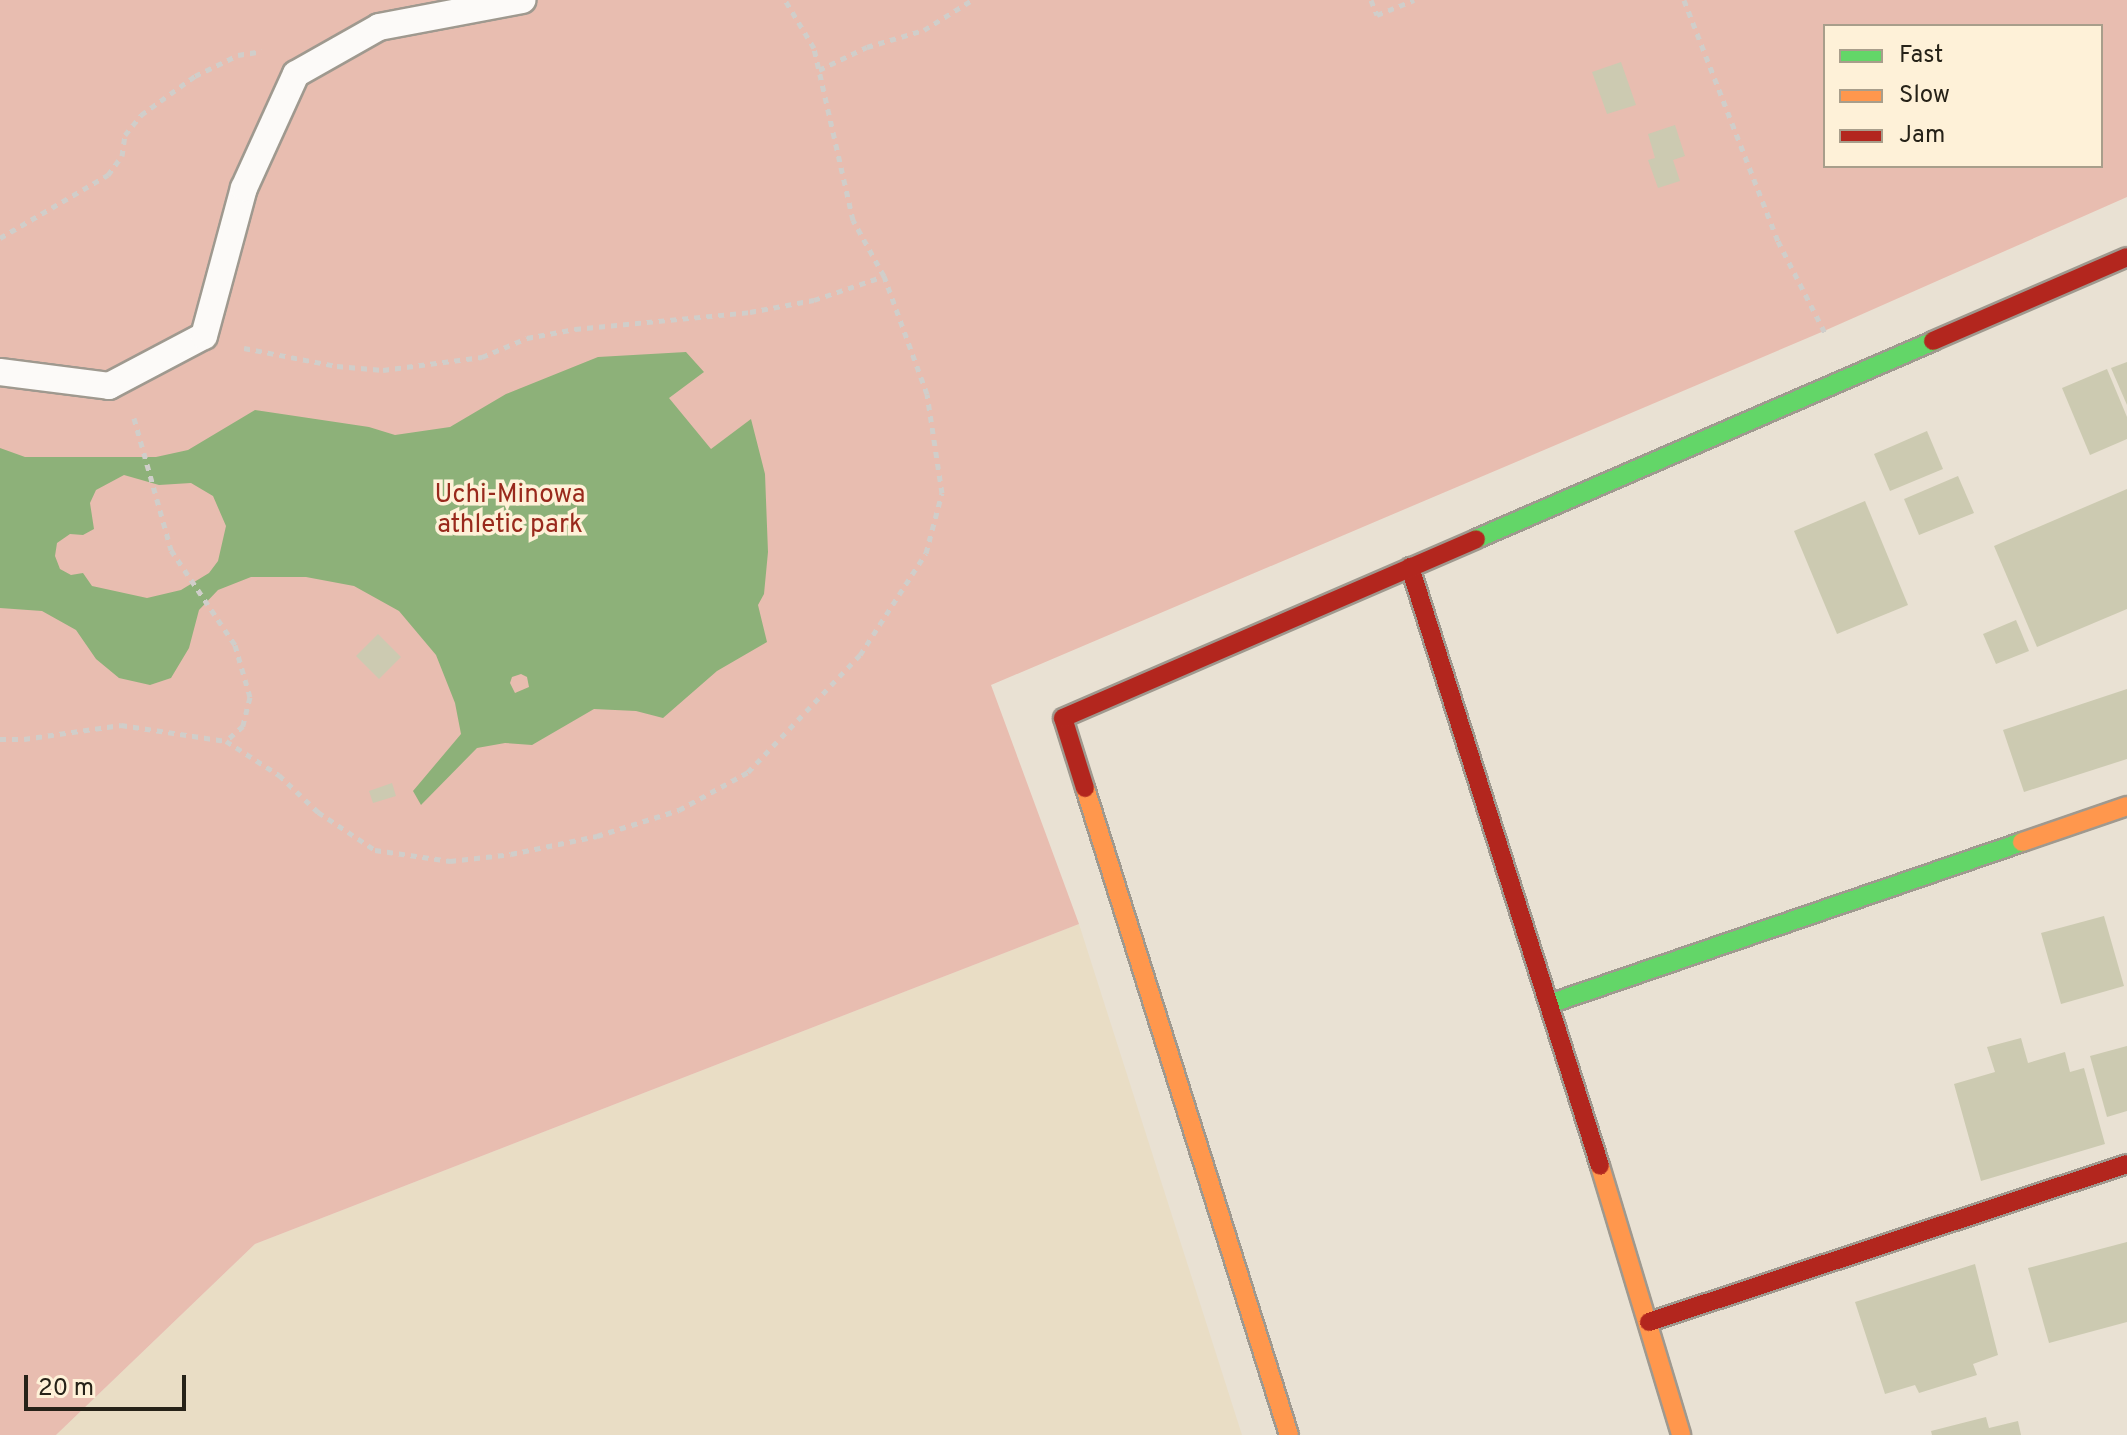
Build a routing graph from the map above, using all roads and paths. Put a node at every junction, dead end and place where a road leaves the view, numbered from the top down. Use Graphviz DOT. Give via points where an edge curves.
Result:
graph roads {
  1 [pos="522,0"];
  2 [pos="785,0"];
  3 [pos="972,0"];
  4 [pos="1371,0"];
  5 [pos="1414,0"];
  6 [pos="1684,0"];
  7 [pos="819,70"];
  8 [pos="296,74"];
  9 [pos="0,238"];
  10 [pos="2127,257"];
  11 [pos="884,276"];
  12 [pos="204,336"];
  13 [pos="1828,340"];
  14 [pos="0,372"];
  15 [pos="144,443"];
  16 [pos="1410,567"];
  17 [pos="0,739"];
  18 [pos="226,741"];
  19 [pos="2127,806"];
  20 [pos="1549,1004"];
  21 [pos="2127,1164"];
  22 [pos="1649,1322"];
  23 [pos="1289,1435"];
  24 [pos="1681,1435"];
  1 -- 8 [label="lane" via="379,27"];
  2 -- 7 [label="path" via="814,48"];
  3 -- 7 [label="path" via="924,30 867,47"];
  4 -- 5 [label="path" via="1377,15"];
  6 -- 13 [label="path" via="1778,241"];
  7 -- 11 [label="path" via="853,220"];
  8 -- 9 [label="path" via="278,54 256,49 195,76 141,115 125,135 122,156 108,175"];
  8 -- 12 [label="lane" via="244,188"];
  10 -- 16 [label="street"];
  11 -- 12 [label="path" via="788,305 575,329 527,338 482,357 383,370 264,354"];
  11 -- 18 [label="path" via="927,394 942,493 926,553 860,655 748,772 679,810 597,836 450,861 375,850"];
  12 -- 14 [label="lane" via="109,386"];
  15 -- 18 [label="path" via="171,550 235,645 250,697 243,726"];
  16 -- 20 [label="street"];
  16 -- 23 [label="street" via="1063,718"];
  17 -- 18 [label="path" via="121,725"];
  19 -- 20 [label="street"];
  20 -- 22 [label="street"];
  21 -- 22 [label="street"];
  22 -- 24 [label="street"];
}
